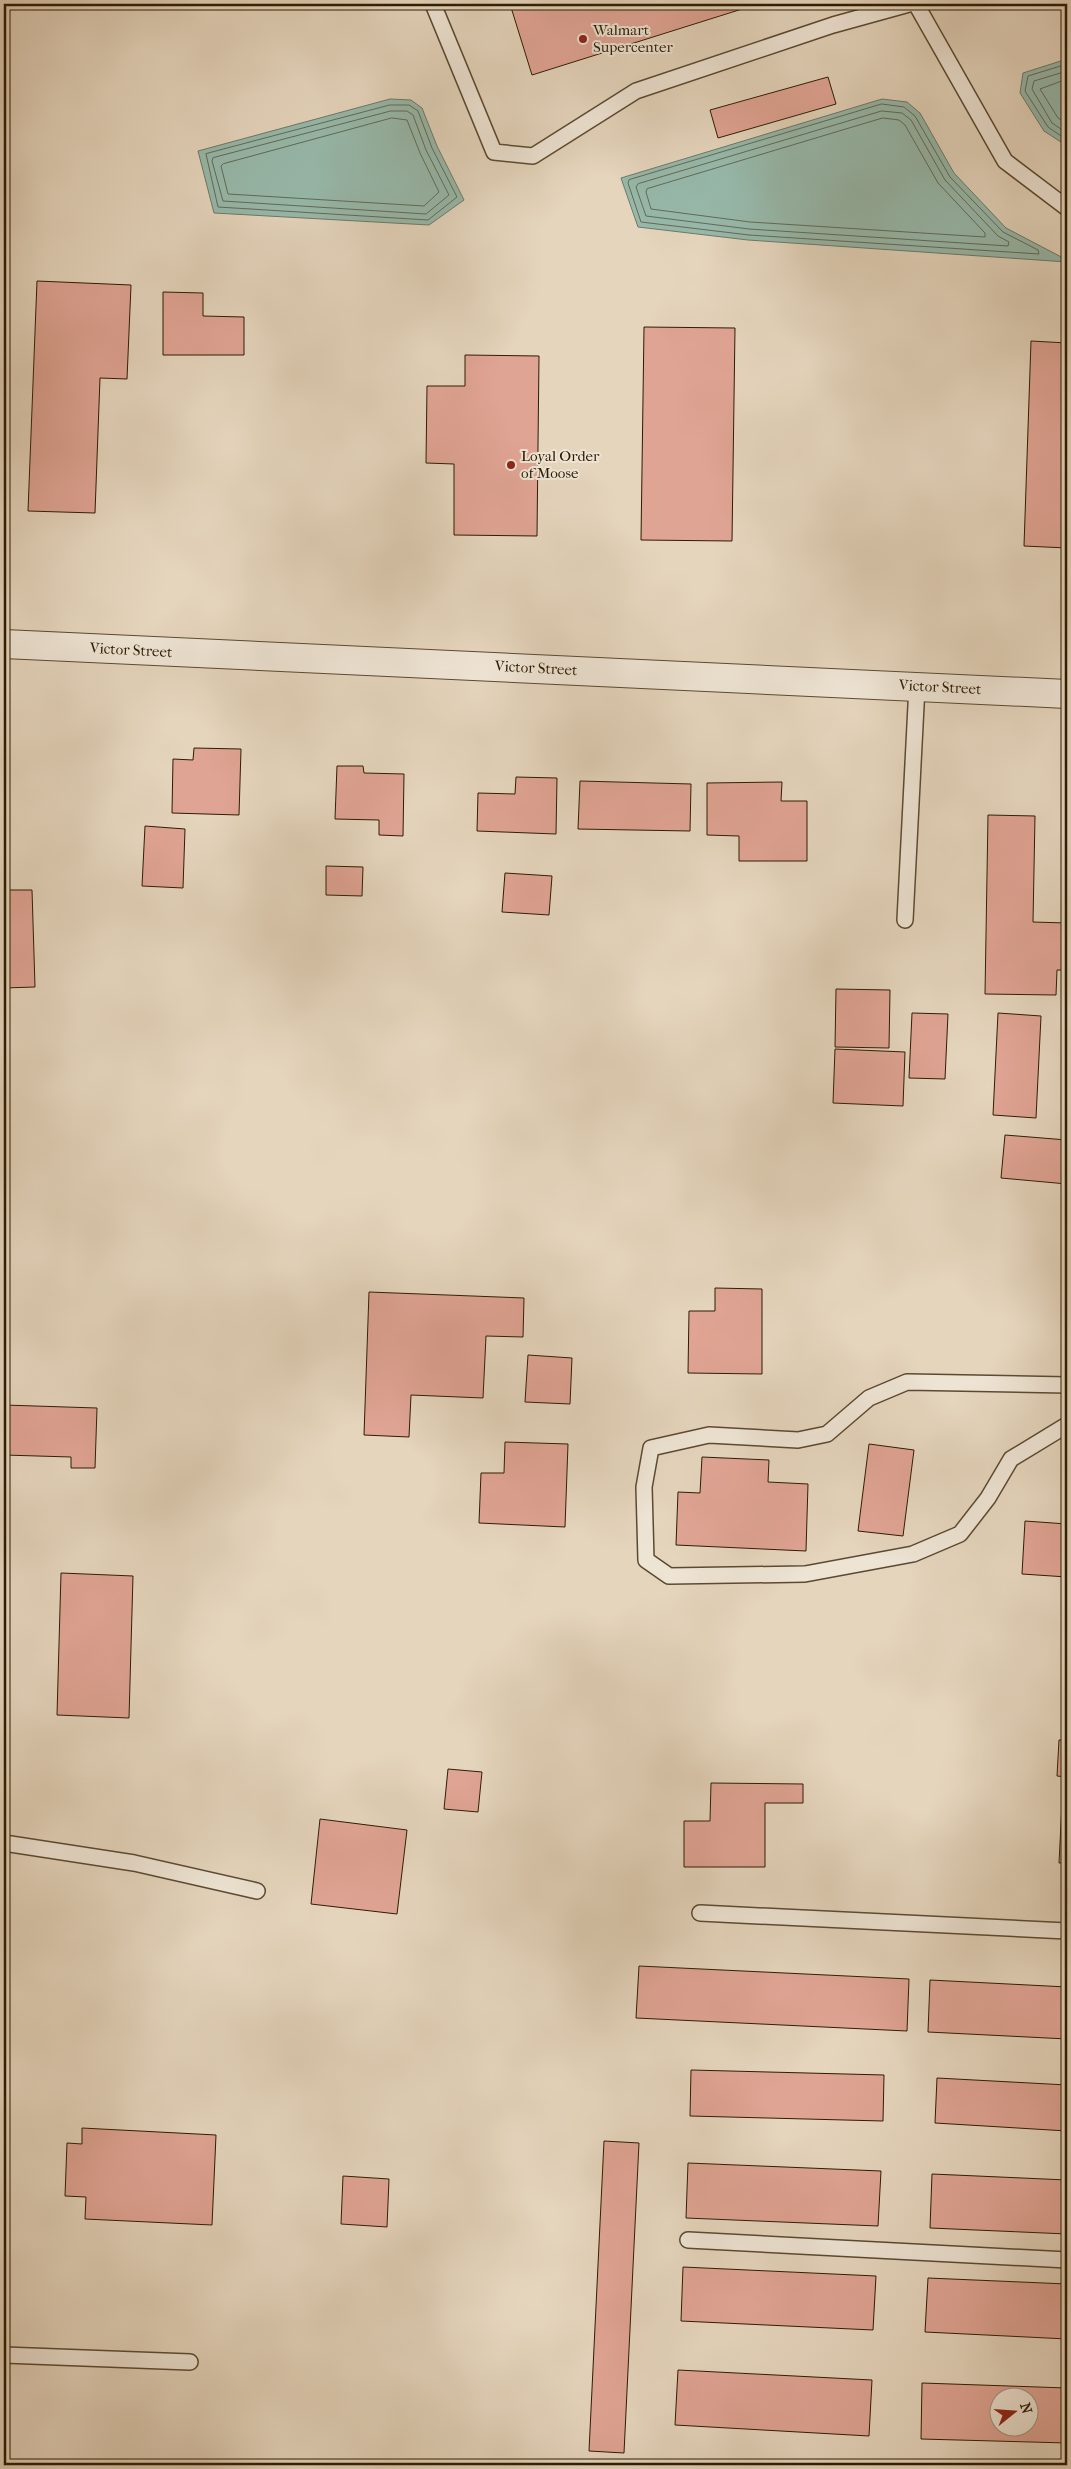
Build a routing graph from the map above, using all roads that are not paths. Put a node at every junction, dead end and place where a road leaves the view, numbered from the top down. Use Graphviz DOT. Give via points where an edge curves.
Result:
graph roads {
  1 [pos="433,4"];
  2 [pos="909,4"];
  3 [pos="916,4"];
  4 [pos="1067,208"];
  5 [pos="4,644"];
  6 [pos="917,686"];
  7 [pos="1067,694"];
  8 [pos="906,920"];
  9 [pos="1067,1385"];
  10 [pos="1067,1425"];
  11 [pos="4,1843"];
  12 [pos="257,1891"];
  13 [pos="700,1913"];
  14 [pos="1067,1931"];
  15 [pos="688,2240"];
  16 [pos="1067,2260"];
  17 [pos="4,2355"];
  18 [pos="190,2362"];
  1 -- 2 [label="lane" via="494,152 533,156 636,91 833,25"];
  3 -- 4 [label="lane" via="1005,161"];
  5 -- 6 [label="street, Victor Street"];
  6 -- 7 [label="street, Victor Street"];
  6 -- 8 [label="lane"];
  9 -- 10 [label="lane" via="907,1382 869,1398 827,1434 798,1440 709,1436 651,1448 644,1487 646,1560 669,1576 805,1574 912,1554 960,1534 988,1498 1011,1459"];
  11 -- 12 [label="lane" via="134,1863"];
  13 -- 14 [label="lane"];
  15 -- 16 [label="lane"];
  17 -- 18 [label="lane"];
}
